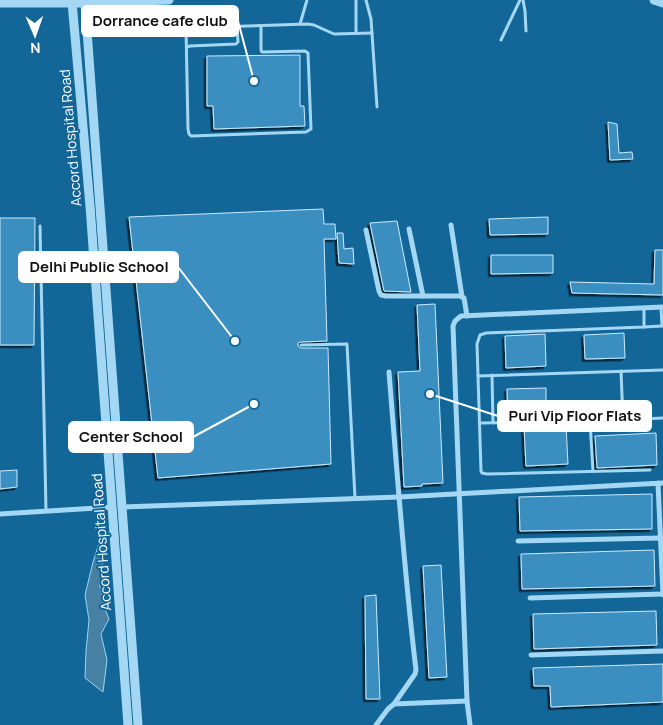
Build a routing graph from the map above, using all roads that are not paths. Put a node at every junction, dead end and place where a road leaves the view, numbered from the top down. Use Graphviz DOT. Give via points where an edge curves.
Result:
graph roads {
  1 [pos="169,0"];
  2 [pos="307,0"];
  3 [pos="356,0"];
  4 [pos="366,0"];
  5 [pos="521,0"];
  6 [pos="654,0"];
  7 [pos="71,1"];
  8 [pos="83,1"];
  9 [pos="0,3"];
  10 [pos="663,3"];
  11 [pos="300,24"];
  12 [pos="238,26"];
  13 [pos="261,26"];
  14 [pos="186,28"];
  15 [pos="87,31"];
  16 [pos="372,32"];
  17 [pos="526,32"];
  18 [pos="356,33"];
  19 [pos="501,40"];
  20 [pos="187,48"];
  21 [pos="377,108"];
  22 [pos="451,225"];
  23 [pos="40,226"];
  24 [pos="366,230"];
  25 [pos="409,230"];
  26 [pos="423,296"];
  27 [pos="462,297"];
  28 [pos="662,307"];
  29 [pos="644,308"];
  30 [pos="467,316"];
  31 [pos="662,326"];
  32 [pos="644,327"];
  33 [pos="301,345"];
  34 [pos="663,370"];
  35 [pos="620,371"];
  36 [pos="390,372"];
  37 [pos="492,375"];
  38 [pos="478,376"];
  39 [pos="663,418"];
  40 [pos="480,423"];
  41 [pos="493,423"];
  42 [pos="650,470"];
  43 [pos="593,471"];
  44 [pos="661,483"];
  45 [pos="460,494"];
  46 [pos="398,497"];
  47 [pos="355,499"];
  48 [pos="117,507"];
  49 [pos="46,512"];
  50 [pos="0,514"];
  51 [pos="661,538"];
  52 [pos="518,541"];
  53 [pos="663,595"];
  54 [pos="530,598"];
  55 [pos="663,651"];
  56 [pos="531,655"];
  57 [pos="467,701"];
  58 [pos="394,704"];
  59 [pos="128,725"];
  60 [pos="138,725"];
  61 [pos="376,725"];
  62 [pos="470,725"];
  1 -- 8 [label="street"];
  2 -- 11 [label="lane"];
  3 -- 18 [label="lane"];
  4 -- 16 [label="lane"];
  5 -- 17 [label="lane" via="526,11"];
  5 -- 19 [label="lane"];
  6 -- 10 [label="street"];
  7 -- 8 [label="street"];
  7 -- 9 [label="street"];
  7 -- 48 [label="street, Accord Hospital Road"];
  8 -- 15 [label="street"];
  11 -- 13 [label="lane"];
  11 -- 18 [label="lane" via="314,25 334,34"];
  12 -- 13 [label="lane"];
  12 -- 14 [label="lane"];
  12 -- 20 [label="lane" via="236,44"];
  13 -- 20 [label="lane" via="262,52 308,53 309,131 191,136 188,129"];
  14 -- 15 [label="lane"];
  14 -- 20 [label="lane"];
  15 -- 48 [label="street"];
  16 -- 18 [label="lane"];
  16 -- 21 [label="lane"];
  22 -- 27 [label="street"];
  23 -- 49 [label="lane"];
  24 -- 26 [label="street" via="381,295"];
  25 -- 26 [label="street"];
  26 -- 27 [label="street"];
  27 -- 30 [label="street"];
  28 -- 29 [label="street"];
  28 -- 31 [label="lane"];
  29 -- 30 [label="street"];
  29 -- 32 [label="lane"];
  30 -- 45 [label="street" via="457,318 453,326"];
  31 -- 32 [label="lane"];
  32 -- 38 [label="lane" via="486,333 480,335 477,344"];
  33 -- 47 [label="lane" via="347,344"];
  34 -- 35 [label="lane"];
  35 -- 37 [label="lane"];
  35 -- 39 [label="lane" via="623,420"];
  36 -- 46 [label="street"];
  37 -- 38 [label="lane"];
  37 -- 41 [label="lane"];
  38 -- 40 [label="lane"];
  40 -- 41 [label="lane"];
  40 -- 43 [label="lane" via="481,471 484,474"];
  41 -- 43 [label="lane" via="590,421"];
  42 -- 43 [label="lane"];
  44 -- 45 [label="street"];
  44 -- 51 [label="street"];
  45 -- 46 [label="street"];
  45 -- 57 [label="street"];
  46 -- 47 [label="street"];
  46 -- 58 [label="street" via="416,670"];
  47 -- 48 [label="street"];
  48 -- 49 [label="street"];
  48 -- 59 [label="street, Accord Hospital Road"];
  48 -- 60 [label="street"];
  49 -- 50 [label="street"];
  51 -- 52 [label="street"];
  51 -- 53 [label="street"];
  53 -- 54 [label="street"];
  55 -- 56 [label="street"];
  57 -- 58 [label="street"];
  57 -- 62 [label="street"];
  58 -- 61 [label="street"];
}
